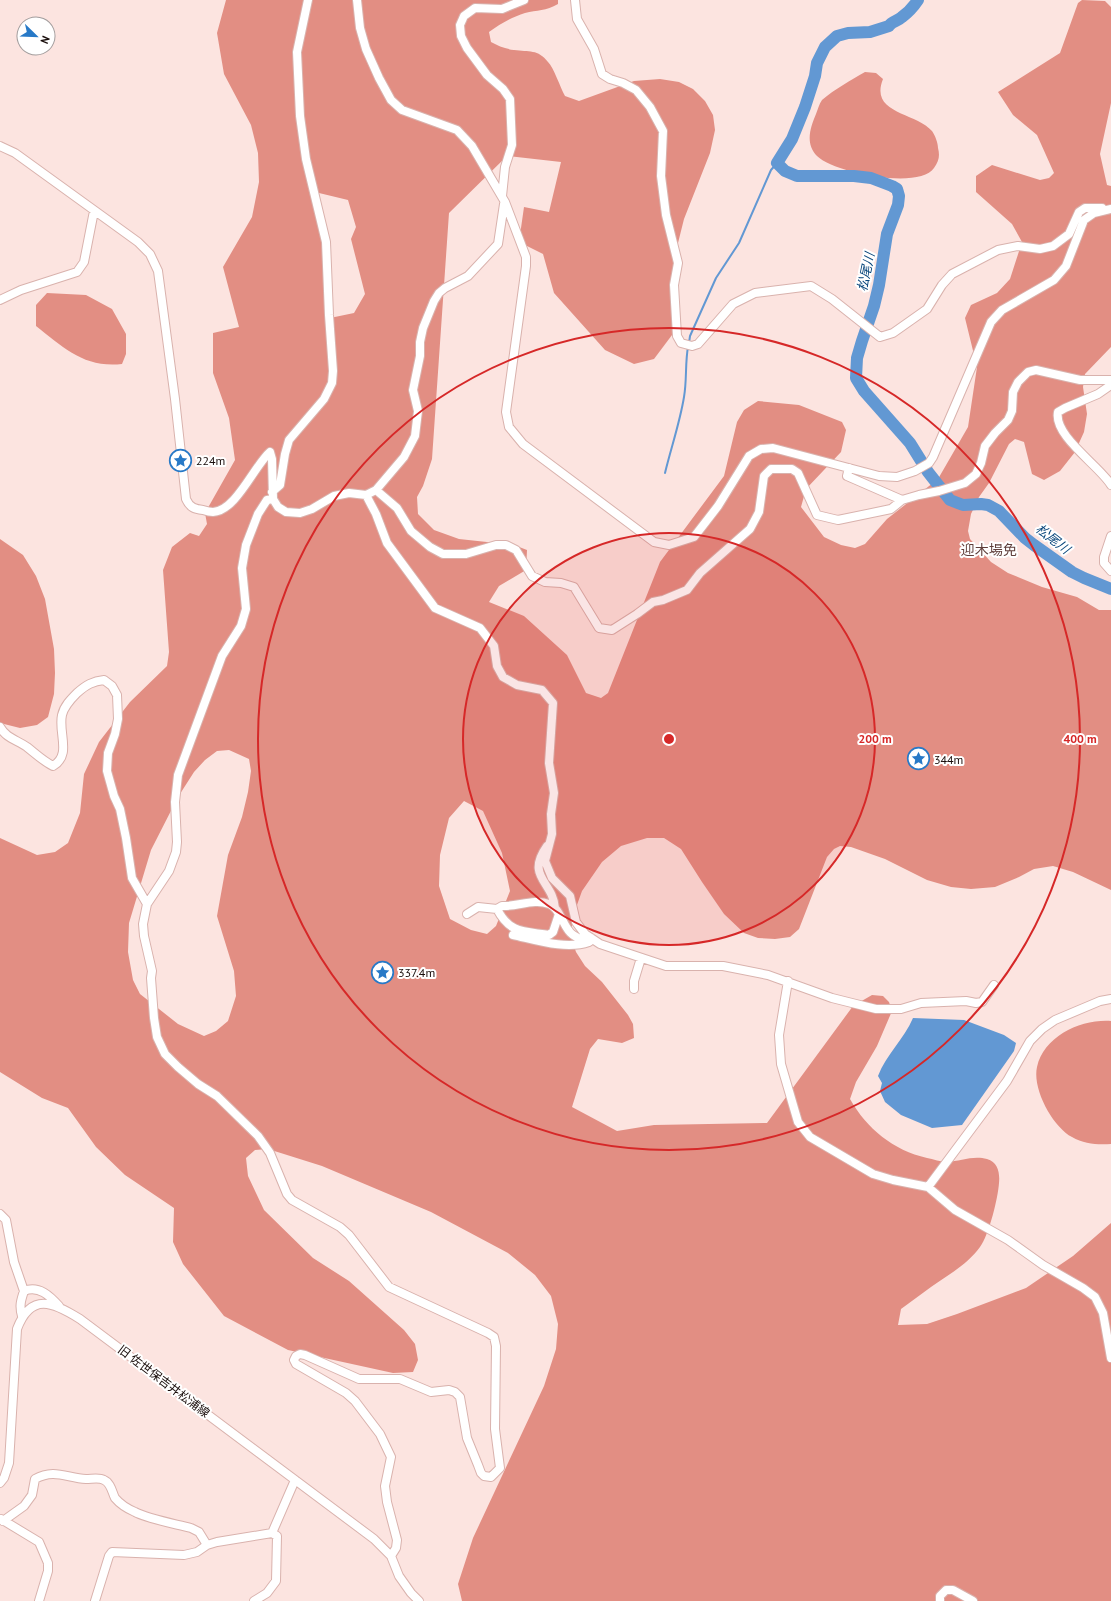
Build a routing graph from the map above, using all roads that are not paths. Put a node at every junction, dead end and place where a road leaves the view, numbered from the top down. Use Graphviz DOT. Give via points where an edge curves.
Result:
graph roads {
  1 [pos="308,0"];
  2 [pos="357,0"];
  3 [pos="524,0"];
  4 [pos="575,0"];
  5 [pos="0,146"];
  6 [pos="504,199"];
  7 [pos="1111,209"];
  8 [pos="94,211"];
  9 [pos="0,300"];
  10 [pos="1111,380"];
  11 [pos="1111,385"];
  12 [pos="848,468"];
  13 [pos="1111,485"];
  14 [pos="376,490"];
  15 [pos="366,495"];
  16 [pos="273,496"];
  17 [pos="902,500"];
  18 [pos="1111,536"];
  19 [pos="1111,571"];
  20 [pos="0,727"];
  21 [pos="550,842"];
  22 [pos="147,904"];
  23 [pos="497,909"];
  24 [pos="557,911"];
  25 [pos="467,914"];
  26 [pos="513,936"];
  27 [pos="591,938"];
  28 [pos="641,958"];
  29 [pos="788,981"];
  30 [pos="994,985"];
  31 [pos="634,989"];
  32 [pos="1111,999"];
  33 [pos="928,1187"];
  34 [pos="0,1214"];
  35 [pos="24,1291"];
  36 [pos="60,1306"];
  37 [pos="22,1316"];
  38 [pos="1111,1358"];
  39 [pos="295,1480"];
  40 [pos="0,1483"];
  41 [pos="2,1520"];
  42 [pos="272,1533"];
  43 [pos="207,1545"];
  44 [pos="391,1556"];
  45 [pos="39,1601"];
  46 [pos="95,1601"];
  47 [pos="254,1601"];
  48 [pos="419,1601"];
  49 [pos="940,1601"];
  50 [pos="973,1601"];
  1 -- 16 [label="street" via="297,52 300,116 306,159 326,242 332,383 324,399 289,440 280,485"];
  2 -- 6 [label="street" via="360,28 366,49 391,100 402,110 461,133 472,146"];
  3 -- 6 [label="street" via="502,9 475,8 464,16 460,25 466,48 486,75 503,89 510,99 512,145 505,167"];
  4 -- 7 [label="street" via="577,19 594,49 602,74 636,90 650,107 663,131 661,176 666,215 678,263 674,285 677,336 681,343 692,346 698,344 733,304 755,293 811,286 832,299 880,337 893,333 927,309 952,274 998,250 1018,246 1040,249 1053,246 1069,234 1079,212 1086,208"];
  5 -- 8 [label="street" via="15,153"];
  6 -- 12 [label="street" via="526,257 506,412 509,427 523,444 654,542 669,545 694,537 718,506 749,456 761,449 773,448"];
  6 -- 14 [label="street" via="498,244 468,276 445,288 434,301 423,328 413,390 418,411 415,436 404,457"];
  7 -- 12 [label="street" via="1094,213 1084,220 1066,266 1054,280 1002,310 991,322 929,463 915,471 897,476 879,476"];
  8 -- 9 [label="street" via="84,262 77,272 21,290"];
  8 -- 16 [label="street" via="138,242 150,254 158,271 186,499 189,505 194,509 213,512 222,508 234,499 253,476 262,459 270,452"];
  10 -- 17 [label="street" via="1080,380 1036,370 1028,372 1013,392 1012,411 1008,420 985,446 976,474 965,483"];
  11 -- 13 [label="street" via="1098,394 1064,408 1058,412 1057,418 1078,450"];
  12 -- 17 [label="street" via="847,476"];
  14 -- 15 [label="street"];
  14 -- 17 [label="street" via="397,508 411,531 430,547 443,554 466,554 496,545 506,545 516,550 532,576 545,582 574,587 599,628 612,630 652,602 687,590 700,573 750,529 759,512 764,476 771,469 792,469 798,473 818,515 824,517 838,520 891,509"];
  15 -- 16 [label="street" via="349,493 334,496 300,513 286,512 278,507"];
  15 -- 21 [label="street" via="387,543 435,608 480,628 494,646 497,666 503,677 517,685 542,690 553,703 549,763 554,793"];
  16 -- 22 [label="street" via="267,500 258,514 246,545 242,568 246,609 242,626 222,656 178,775 175,802 176,852 169,871"];
  18 -- 19 [label="street" via="1104,563"];
  20 -- 22 [label="street" via="4,734 53,766 59,762 64,751 61,721 67,704 87,684 104,680 112,686 117,695 118,719 108,753 107,771 120,809 132,878"];
  21 -- 24 [label="street" via="540,856 538,869 554,899"];
  21 -- 27 [label="street" via="545,861 552,878 570,896 576,922"];
  22 -- 44 [label="street" via="144,914 144,936 152,971 157,1037 165,1054 243,1119 270,1153 286,1194 349,1235 389,1287 494,1337 495,1429 500,1468 491,1477 484,1476 478,1465 467,1438 460,1398 455,1392 431,1392 400,1379 359,1379 300,1354 294,1360 302,1369 355,1400 380,1434 390,1457 385,1486 397,1540"];
  23 -- 24 [label="street" via="502,906 535,902 549,904"];
  23 -- 24 [label="street" via="503,920 512,928 549,935 553,932"];
  23 -- 25 [label="street" via="478,908"];
  24 -- 27 [label="street" via="569,932 584,941"];
  26 -- 27 [label="street" via="579,945 589,943"];
  27 -- 28 [label="street" via="600,944"];
  28 -- 29 [label="street" via="666,966 723,966"];
  28 -- 31 [label="street"];
  29 -- 30 [label="street" via="832,998 876,1009 901,1009 921,1003 982,1002"];
  29 -- 33 [label="street" via="779,1034 781,1064 798,1122 810,1137 873,1174"];
  32 -- 33 [label="street" via="1055,1020 1030,1041 1007,1081"];
  33 -- 38 [label="street" via="955,1210 1008,1240 1095,1298 1103,1313"];
  34 -- 35 [label="street" via="6,1220 14,1262"];
  35 -- 36 [label="street" via="42,1291"];
  35 -- 37 [label="street" via="20,1305"];
  36 -- 37 [label="street, 旧 佐世保吉井松浦線" via="40,1304"];
  36 -- 39 [label="street, 旧 佐世保吉井松浦線"];
  37 -- 40 [label="street" via="17,1328 15,1350 9,1463"];
  39 -- 42 [label="street"];
  39 -- 44 [label="street, 旧 佐世保吉井松浦線" via="374,1539"];
  41 -- 43 [label="street" via="24,1506 32,1495 36,1479 44,1474 97,1478 105,1480 125,1507 137,1514 191,1528 199,1532"];
  41 -- 45 [label="street" via="39,1542 48,1563 48,1576"];
  42 -- 43 [label="street"];
  42 -- 47 [label="street" via="277,1536 276,1581 267,1594"];
  43 -- 46 [label="street" via="197,1552 184,1554 112,1552"];
  44 -- 48 [label="street, 旧 佐世保吉井松浦線" via="399,1576"];
  49 -- 50 [label="street" via="940,1596 946,1590 953,1590"];
}
